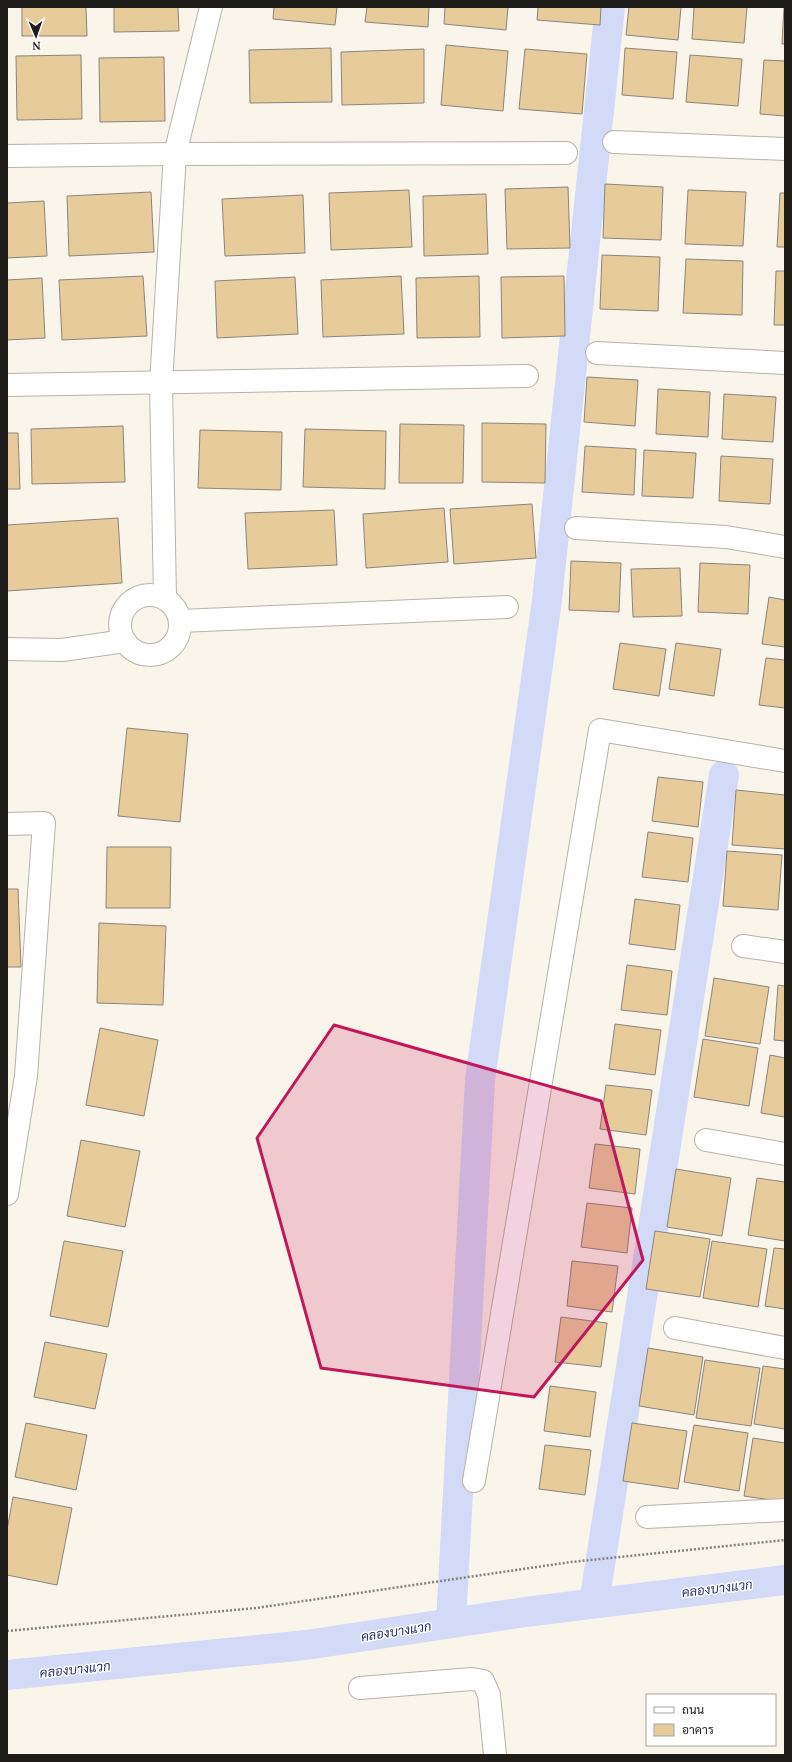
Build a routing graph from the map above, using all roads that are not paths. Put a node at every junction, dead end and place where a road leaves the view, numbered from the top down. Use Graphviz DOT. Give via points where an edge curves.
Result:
graph roads {
  1 [pos="211,7"];
  2 [pos="614,142"];
  3 [pos="785,149"];
  4 [pos="566,153"];
  5 [pos="175,154"];
  6 [pos="7,156"];
  7 [pos="597,353"];
  8 [pos="785,363"];
  9 [pos="527,376"];
  10 [pos="161,383"];
  11 [pos="7,385"];
  12 [pos="576,528"];
  13 [pos="785,547"];
  14 [pos="164,598"];
  15 [pos="508,606"];
  16 [pos="180,621"];
  17 [pos="125,641"];
  18 [pos="7,649"];
  19 [pos="785,761"];
  20 [pos="7,824"];
  21 [pos="743,946"];
  22 [pos="785,952"];
  23 [pos="706,1140"];
  24 [pos="785,1154"];
  25 [pos="7,1194"];
  26 [pos="675,1328"];
  27 [pos="785,1348"];
  28 [pos="474,1481"];
  29 [pos="785,1510"];
  30 [pos="647,1517"];
  31 [pos="360,1688"];
  32 [pos="495,1755"];
  1 -- 5 [label="street"];
  2 -- 3 [label="street"];
  4 -- 5 [label="street"];
  5 -- 6 [label="street"];
  5 -- 10 [label="street"];
  7 -- 8 [label="street"];
  9 -- 10 [label="street"];
  10 -- 11 [label="street"];
  10 -- 14 [label="street"];
  12 -- 13 [label="street" via="726,537"];
  14 -- 16 [label="street" via="178,612"];
  14 -- 17 [label="street" via="146,595 129,604 120,622"];
  15 -- 16 [label="street"];
  16 -- 17 [label="street" via="177,639 162,652 142,654 132,649"];
  17 -- 18 [label="street" via="62,650"];
  19 -- 28 [label="street" via="600,730"];
  20 -- 25 [label="street" via="44,823 26,1076"];
  21 -- 22 [label="street"];
  23 -- 24 [label="street"];
  26 -- 27 [label="street"];
  29 -- 30 [label="street"];
  31 -- 32 [label="street" via="472,1679 484,1681 489,1695"];
}
